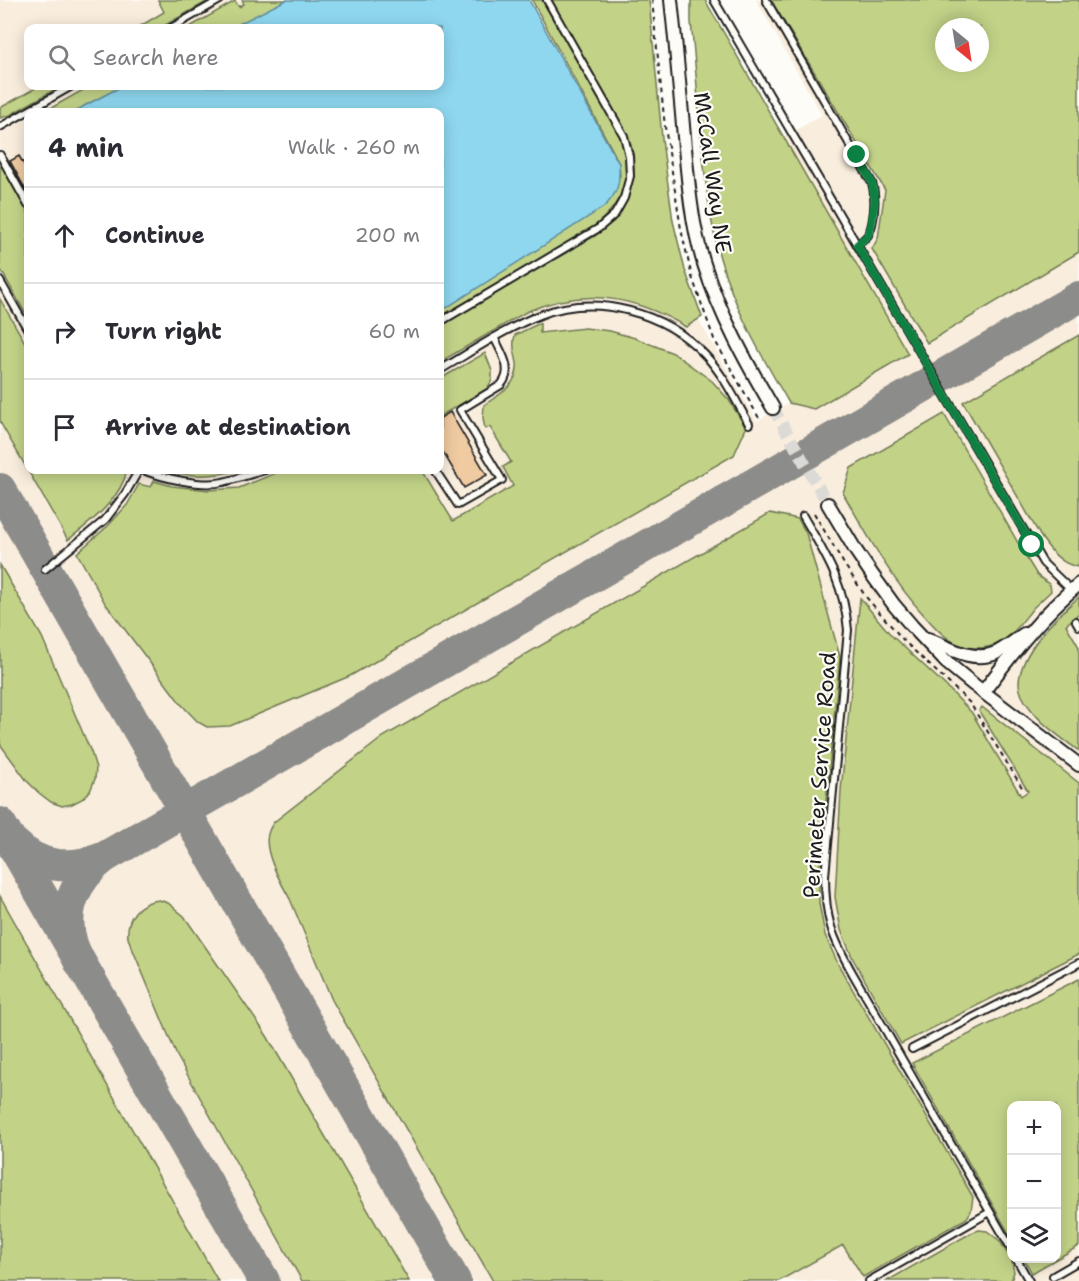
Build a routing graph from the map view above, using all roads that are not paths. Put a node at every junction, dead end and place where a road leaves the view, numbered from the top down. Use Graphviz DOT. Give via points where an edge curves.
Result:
graph roads {
  1 [pos="220,0"];
  2 [pos="547,0"];
  3 [pos="671,0"];
  4 [pos="714,0"];
  5 [pos="766,0"];
  6 [pos="178,24"];
  7 [pos="65,90"];
  8 [pos="33,108"];
  9 [pos="24,113"];
  10 [pos="0,127"];
  11 [pos="0,155"];
  12 [pos="24,198"];
  13 [pos="857,245"];
  14 [pos="0,281"];
  15 [pos="444,320"];
  16 [pos="24,323"];
  17 [pos="495,339"];
  18 [pos="444,368"];
  19 [pos="773,408"];
  20 [pos="749,424"];
  21 [pos="138,474"];
  22 [pos="156,474"];
  23 [pos="250,474"];
  24 [pos="438,474"];
  25 [pos="828,504"];
  26 [pos="803,516"];
  27 [pos="45,569"];
  28 [pos="1075,587"];
  29 [pos="1035,627"];
  30 [pos="924,637"];
  31 [pos="983,692"];
  32 [pos="1079,765"];
  33 [pos="1079,963"];
  34 [pos="912,1049"];
  35 [pos="990,1212"];
  36 [pos="1007,1243"];
  37 [pos="1079,1261"];
  38 [pos="1019,1263"];
  39 [pos="1053,1276"];
  40 [pos="869,1281"];
  41 [pos="1029,1281"];
  1 -- 6 [label="lane"];
  2 -- 15 [label="lane" via="624,136 630,176 624,198 615,214 599,228"];
  3 -- 19 [label="street, McCall Way NE" via="688,178 703,262 731,332"];
  4 -- 13 [label="lane"];
  5 -- 13 [label="lane" via="872,183 875,200 871,227"];
  7 -- 8 [label="lane"];
  9 -- 10 [label="lane"];
  11 -- 12 [label="lane"];
  13 -- 28 [label="lane" via="1043,563"];
  14 -- 16 [label="lane"];
  17 -- 18 [label="lane"];
  17 -- 20 [label="lane" via="540,315 573,307 628,310 676,331 705,354"];
  17 -- 24 [label="lane" via="507,367 506,380 460,410 502,480 458,505"];
  21 -- 27 [label="lane" via="105,520"];
  22 -- 23 [label="lane" via="186,482 220,483"];
  25 -- 30 [label="street" via="873,576"];
  26 -- 35 [label="lane, Perimeter Service Road" via="839,585 848,630 825,876 831,930"];
  28 -- 29 [label="street"];
  29 -- 30 [label="street" via="1004,648 982,656 966,654"];
  29 -- 31 [label="street"];
  30 -- 31 [label="street" via="946,662"];
  31 -- 32 [label="street"];
  33 -- 34 [label="lane"];
  35 -- 36 [label="lane, Perimeter Service Road"];
  35 -- 40 [label="lane"];
  37 -- 39 [label="lane"];
  38 -- 41 [label="lane"];
}
